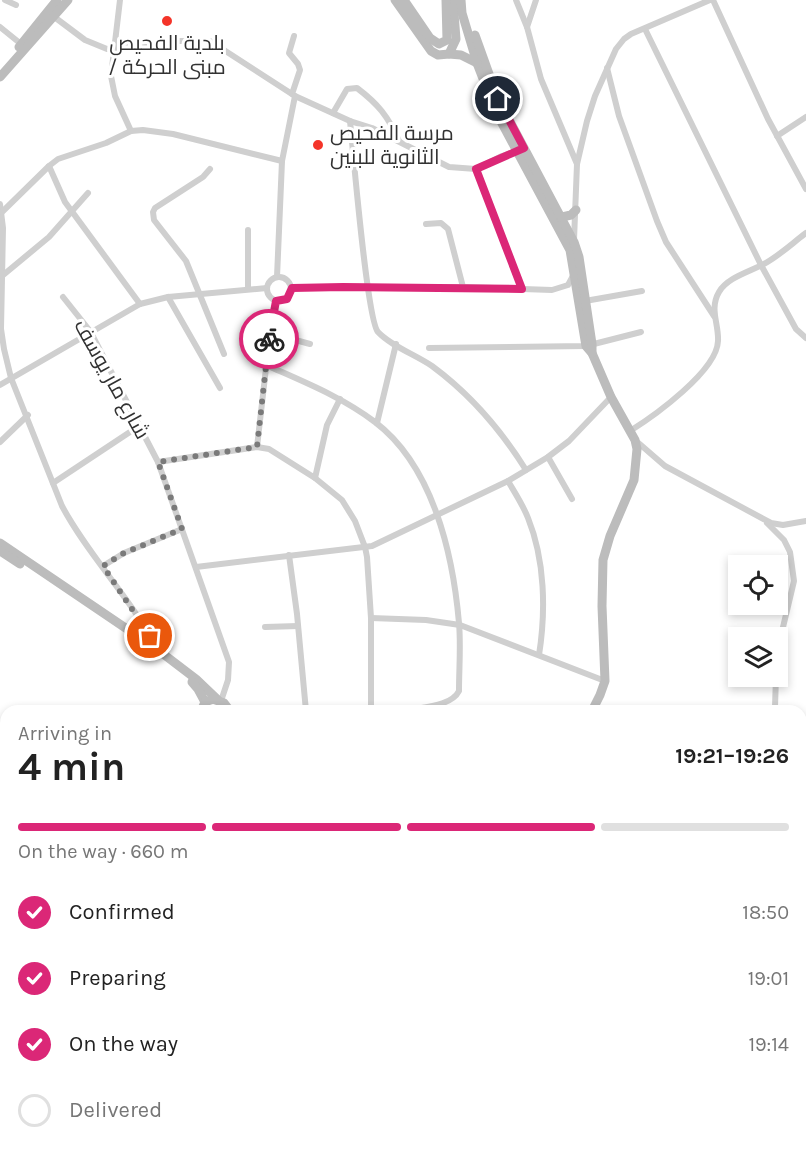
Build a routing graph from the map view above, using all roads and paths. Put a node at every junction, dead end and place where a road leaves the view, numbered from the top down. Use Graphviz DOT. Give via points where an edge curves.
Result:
graph roads {
  1 [pos="5,0"];
  2 [pos="57,0"];
  3 [pos="68,0"];
  4 [pos="120,0"];
  5 [pos="395,0"];
  6 [pos="404,0"];
  7 [pos="446,0"];
  8 [pos="453,0"];
  9 [pos="461,0"];
  10 [pos="516,0"];
  11 [pos="536,0"];
  12 [pos="712,0"];
  13 [pos="15,5"];
  14 [pos="50,14"];
  15 [pos="0,27"];
  16 [pos="527,27"];
  17 [pos="645,29"];
  18 [pos="294,36"];
  19 [pos="21,44"];
  20 [pos="114,48"];
  21 [pos="449,54"];
  22 [pos="477,63"];
  23 [pos="0,68"];
  24 [pos="607,68"];
  25 [pos="0,77"];
  26 [pos="293,95"];
  27 [pos="333,113"];
  28 [pos="806,117"];
  29 [pos="350,121"];
  30 [pos="131,130"];
  31 [pos="777,136"];
  32 [pos="399,141"];
  33 [pos="520,149"];
  34 [pos="282,161"];
  35 [pos="577,164"];
  36 [pos="49,166"];
  37 [pos="210,169"];
  38 [pos="476,169"];
  39 [pos="806,189"];
  40 [pos="88,193"];
  41 [pos="0,204"];
  42 [pos="576,210"];
  43 [pos="2,212"];
  44 [pos="72,212"];
  45 [pos="562,217"];
  46 [pos="426,224"];
  47 [pos="248,230"];
  48 [pos="806,233"];
  49 [pos="572,246"];
  50 [pos="761,266"];
  51 [pos="575,272"];
  52 [pos="2,276"];
  53 [pos="277,277"];
  54 [pos="464,287"];
  55 [pos="248,288"];
  56 [pos="267,288"];
  57 [pos="292,288"];
  58 [pos="368,288"];
  59 [pos="522,289"];
  60 [pos="642,291"];
  61 [pos="200,294"];
  62 [pos="63,297"];
  63 [pos="168,297"];
  64 [pos="276,301"];
  65 [pos="585,301"];
  66 [pos="140,304"];
  67 [pos="714,316"];
  68 [pos="90,331"];
  69 [pos="641,332"];
  70 [pos="270,333"];
  71 [pos="806,339"];
  72 [pos="310,344"];
  73 [pos="396,344"];
  74 [pos="429,348"];
  75 [pos="590,348"];
  76 [pos="224,354"];
  77 [pos="266,365"];
  78 [pos="11,378"];
  79 [pos="0,385"];
  80 [pos="220,388"];
  81 [pos="611,397"];
  82 [pos="340,399"];
  83 [pos="28,415"];
  84 [pos="377,423"];
  85 [pos="139,426"];
  86 [pos="632,436"];
  87 [pos="0,442"];
  88 [pos="257,447"];
  89 [pos="548,457"];
  90 [pos="158,462"];
  91 [pos="526,470"];
  92 [pos="315,478"];
  93 [pos="508,481"];
  94 [pos="53,483"];
  95 [pos="572,499"];
  96 [pos="438,514"];
  97 [pos="762,519"];
  98 [pos="806,521"];
  99 [pos="182,529"];
  100 [pos="0,543"];
  101 [pos="365,547"];
  102 [pos="0,551"];
  103 [pos="289,555"];
  104 [pos="103,566"];
  105 [pos="196,567"];
  106 [pos="136,616"];
  107 [pos="371,618"];
  108 [pos="460,625"];
  109 [pos="298,626"];
  110 [pos="125,627"];
  111 [pos="265,627"];
  112 [pos="783,627"];
  113 [pos="158,650"];
  114 [pos="539,655"];
  115 [pos="605,681"];
  116 [pos="776,687"];
  117 [pos="219,700"];
  118 [pos="202,705"];
  119 [pos="208,705"];
  120 [pos="224,705"];
  121 [pos="305,705"];
  122 [pos="371,705"];
  123 [pos="431,705"];
  124 [pos="595,705"];
  125 [pos="775,705"];
  1 -- 13 [label="street"];
  2 -- 14 [label="street"];
  3 -- 14 [label="street"];
  4 -- 20 [label="street"];
  5 -- 21 [label="street" via="431,51"];
  6 -- 7 [label="street" via="430,38 439,44 447,40"];
  8 -- 21 [label="street" via="456,39"];
  9 -- 22 [label="street"];
  9 -- 33 [label="street"];
  10 -- 16 [label="street"];
  11 -- 16 [label="street"];
  12 -- 17 [label="street"];
  12 -- 31 [label="street"];
  14 -- 19 [label="street"];
  14 -- 20 [label="street" via="91,43"];
  14 -- 25 [label="street"];
  15 -- 19 [label="street"];
  16 -- 35 [label="street" via="541,79"];
  17 -- 24 [label="street" via="624,39"];
  17 -- 50 [label="street"];
  18 -- 26 [label="street" via="289,53 300,70"];
  19 -- 23 [label="street"];
  20 -- 26 [label="street" via="210,41"];
  20 -- 30 [label="street" via="112,86"];
  21 -- 22 [label="street"];
  22 -- 33 [label="street" via="496,112"];
  24 -- 35 [label="street" via="587,121"];
  24 -- 67 [label="street" via="619,116 666,242"];
  26 -- 27 [label="street"];
  26 -- 34 [label="street"];
  27 -- 29 [label="street"];
  27 -- 32 [label="street" via="347,89 357,87 376,103"];
  28 -- 31 [label="street"];
  29 -- 32 [label="street"];
  29 -- 58 [label="street"];
  30 -- 34 [label="street" via="173,134"];
  30 -- 36 [label="street"];
  31 -- 39 [label="street"];
  32 -- 38 [label="street" via="449,167"];
  33 -- 38 [label="street"];
  33 -- 45 [label="street"];
  33 -- 49 [label="street"];
  34 -- 53 [label="street"];
  35 -- 42 [label="street"];
  36 -- 43 [label="street"];
  36 -- 44 [label="street"];
  37 -- 61 [label="street" via="153,212 154,220 186,261"];
  38 -- 59 [label="street"];
  40 -- 44 [label="street"];
  41 -- 43 [label="street"];
  42 -- 45 [label="street"];
  42 -- 49 [label="street"];
  43 -- 52 [label="street"];
  44 -- 52 [label="street"];
  44 -- 66 [label="street"];
  45 -- 49 [label="street"];
  46 -- 54 [label="street" via="441,223 448,228"];
  47 -- 55 [label="street"];
  48 -- 50 [label="street"];
  49 -- 51 [label="street"];
  49 -- 65 [label="street" via="579,257"];
  50 -- 67 [label="street" via="721,289"];
  50 -- 71 [label="street" via="796,329"];
  51 -- 59 [label="street" via="568,285 557,290"];
  51 -- 75 [label="street"];
  52 -- 78 [label="street" via="1,329"];
  53 -- 56 [label="street"];
  53 -- 57 [label="street" via="287,279"];
  54 -- 58 [label="street"];
  54 -- 59 [label="street"];
  55 -- 56 [label="street"];
  55 -- 61 [label="street"];
  56 -- 64 [label="street"];
  57 -- 58 [label="street"];
  57 -- 64 [label="street" via="287,299"];
  58 -- 73 [label="street" via="376,330"];
  60 -- 65 [label="street"];
  61 -- 63 [label="street"];
  61 -- 76 [label="street"];
  62 -- 68 [label="street, شارع مار يوسف"];
  63 -- 66 [label="street"];
  63 -- 80 [label="street"];
  64 -- 70 [label="street"];
  65 -- 75 [label="street"];
  66 -- 68 [label="street"];
  67 -- 86 [label="street" via="718,341 712,361"];
  68 -- 78 [label="street"];
  68 -- 85 [label="street, شارع مار يوسف"];
  69 -- 75 [label="street"];
  70 -- 72 [label="street"];
  70 -- 77 [label="street"];
  73 -- 84 [label="street"];
  73 -- 91 [label="street" via="438,370 479,408"];
  74 -- 75 [label="street"];
  75 -- 81 [label="street"];
  77 -- 82 [label="street"];
  77 -- 88 [label="street"];
  78 -- 79 [label="street"];
  78 -- 83 [label="street"];
  81 -- 86 [label="street"];
  81 -- 89 [label="street"];
  82 -- 84 [label="street"];
  82 -- 92 [label="street" via="327,425"];
  83 -- 87 [label="street"];
  83 -- 94 [label="street"];
  84 -- 96 [label="street" via="402,448"];
  85 -- 90 [label="street, شارع مار يوسف"];
  85 -- 94 [label="street"];
  86 -- 97 [label="street" via="665,466"];
  86 -- 115 [label="street" via="637,459 634,480 603,561"];
  88 -- 90 [label="street"];
  88 -- 92 [label="street" via="275,452"];
  89 -- 91 [label="street"];
  89 -- 95 [label="street"];
  90 -- 99 [label="street, شارع مار يوسف"];
  91 -- 93 [label="street"];
  92 -- 101 [label="street" via="350,510"];
  93 -- 96 [label="street"];
  93 -- 114 [label="street" via="528,515 535,540 542,589"];
  94 -- 104 [label="street" via="71,523"];
  96 -- 101 [label="street"];
  96 -- 108 [label="street"];
  97 -- 98 [label="street" via="783,525"];
  97 -- 112 [label="street" via="784,540 793,566 794,581"];
  99 -- 104 [label="street"];
  99 -- 105 [label="street, شارع مار يوسف"];
  100 -- 110 [label="street"];
  101 -- 103 [label="street"];
  101 -- 107 [label="street"];
  102 -- 118 [label="street" via="183,674 198,688"];
  103 -- 105 [label="street"];
  103 -- 109 [label="street"];
  104 -- 106 [label="street"];
  105 -- 117 [label="street, شارع مار يوسف" via="229,663 228,680"];
  106 -- 110 [label="street"];
  106 -- 113 [label="street"];
  107 -- 108 [label="street"];
  107 -- 122 [label="street"];
  108 -- 114 [label="street"];
  108 -- 123 [label="street" via="458,694 449,701"];
  109 -- 111 [label="street"];
  109 -- 121 [label="street"];
  110 -- 113 [label="street"];
  113 -- 117 [label="street"];
  114 -- 115 [label="street"];
  115 -- 124 [label="street"];
  116 -- 125 [label="street"];
  117 -- 119 [label="street"];
  117 -- 120 [label="street"];
}
